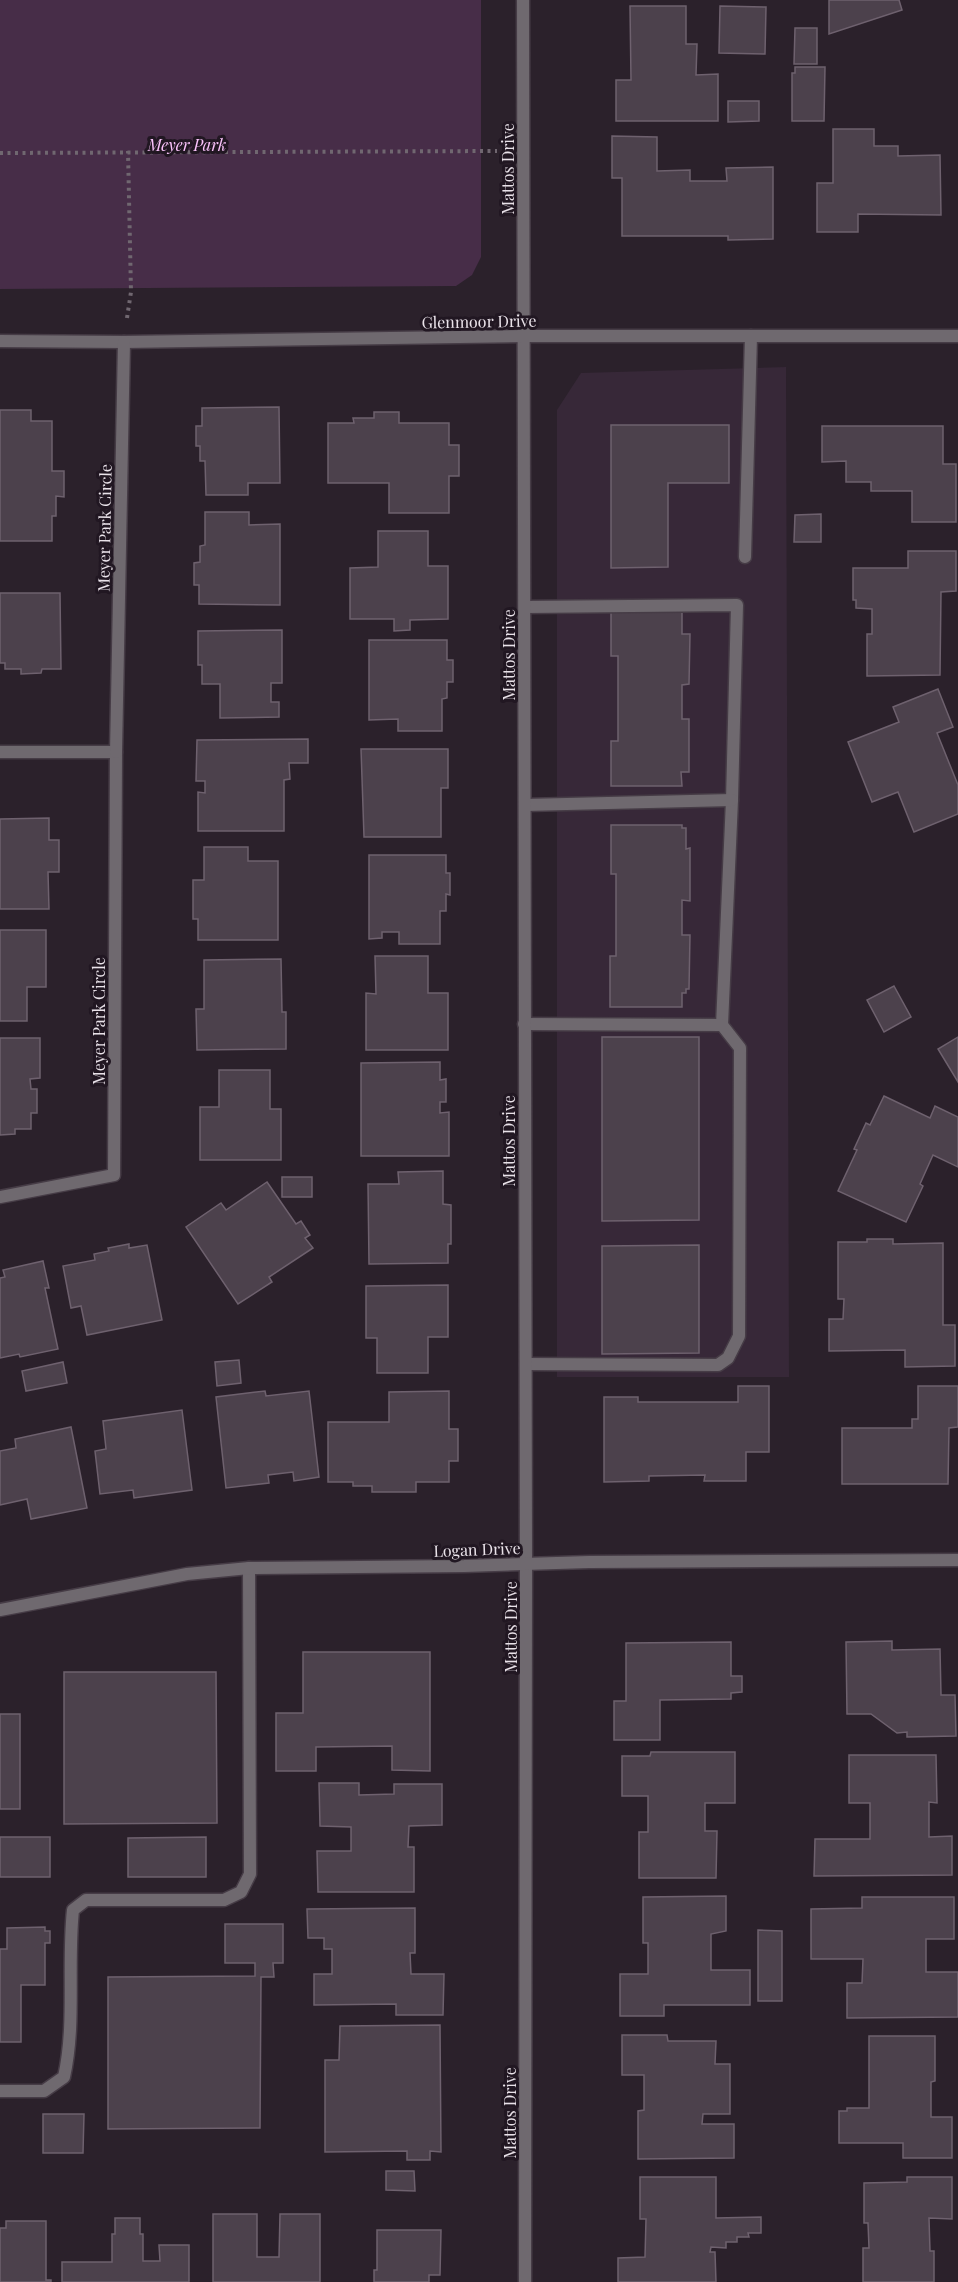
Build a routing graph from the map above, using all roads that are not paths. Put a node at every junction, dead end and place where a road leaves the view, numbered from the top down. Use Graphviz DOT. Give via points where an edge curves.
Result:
graph roads {
  1 [pos="524,0"];
  2 [pos="524,336"];
  3 [pos="751,336"];
  4 [pos="958,336"];
  5 [pos="0,341"];
  6 [pos="124,342"];
  7 [pos="745,557"];
  8 [pos="525,607"];
  9 [pos="0,752"];
  10 [pos="116,752"];
  11 [pos="732,800"];
  12 [pos="525,805"];
  13 [pos="524,1024"];
  14 [pos="722,1025"];
  15 [pos="0,1197"];
  16 [pos="526,1364"];
  17 [pos="958,1560"];
  18 [pos="526,1564"];
  19 [pos="249,1568"];
  20 [pos="0,1610"];
  21 [pos="0,2091"];
  22 [pos="525,2282"];
  1 -- 2 [label="street, Mattos Drive"];
  2 -- 3 [label="street, Glenmoor Drive"];
  2 -- 6 [label="street, Glenmoor Drive"];
  2 -- 8 [label="street, Mattos Drive"];
  3 -- 4 [label="street, Glenmoor Drive"];
  3 -- 7 [label="street"];
  5 -- 6 [label="street, Glenmoor Drive"];
  6 -- 10 [label="street, Meyer Park Circle"];
  8 -- 11 [label="street" via="737,605"];
  8 -- 12 [label="street, Mattos Drive"];
  9 -- 10 [label="street"];
  10 -- 15 [label="street, Meyer Park Circle" via="114,1175"];
  11 -- 12 [label="street"];
  11 -- 14 [label="street"];
  12 -- 13 [label="street, Mattos Drive"];
  13 -- 14 [label="street"];
  13 -- 16 [label="street, Mattos Drive"];
  14 -- 16 [label="street" via="740,1048 739,1336 728,1358 718,1365"];
  16 -- 18 [label="street, Mattos Drive"];
  17 -- 18 [label="street, Logan Drive"];
  18 -- 19 [label="street, Logan Drive"];
  18 -- 22 [label="street, Mattos Drive"];
  19 -- 20 [label="street, Logan Drive" via="187,1574"];
  19 -- 21 [label="street" via="250,1874 241,1892 224,1900 86,1900 73,1910 69,1939 70,2051 64,2077 44,2091"];
}
